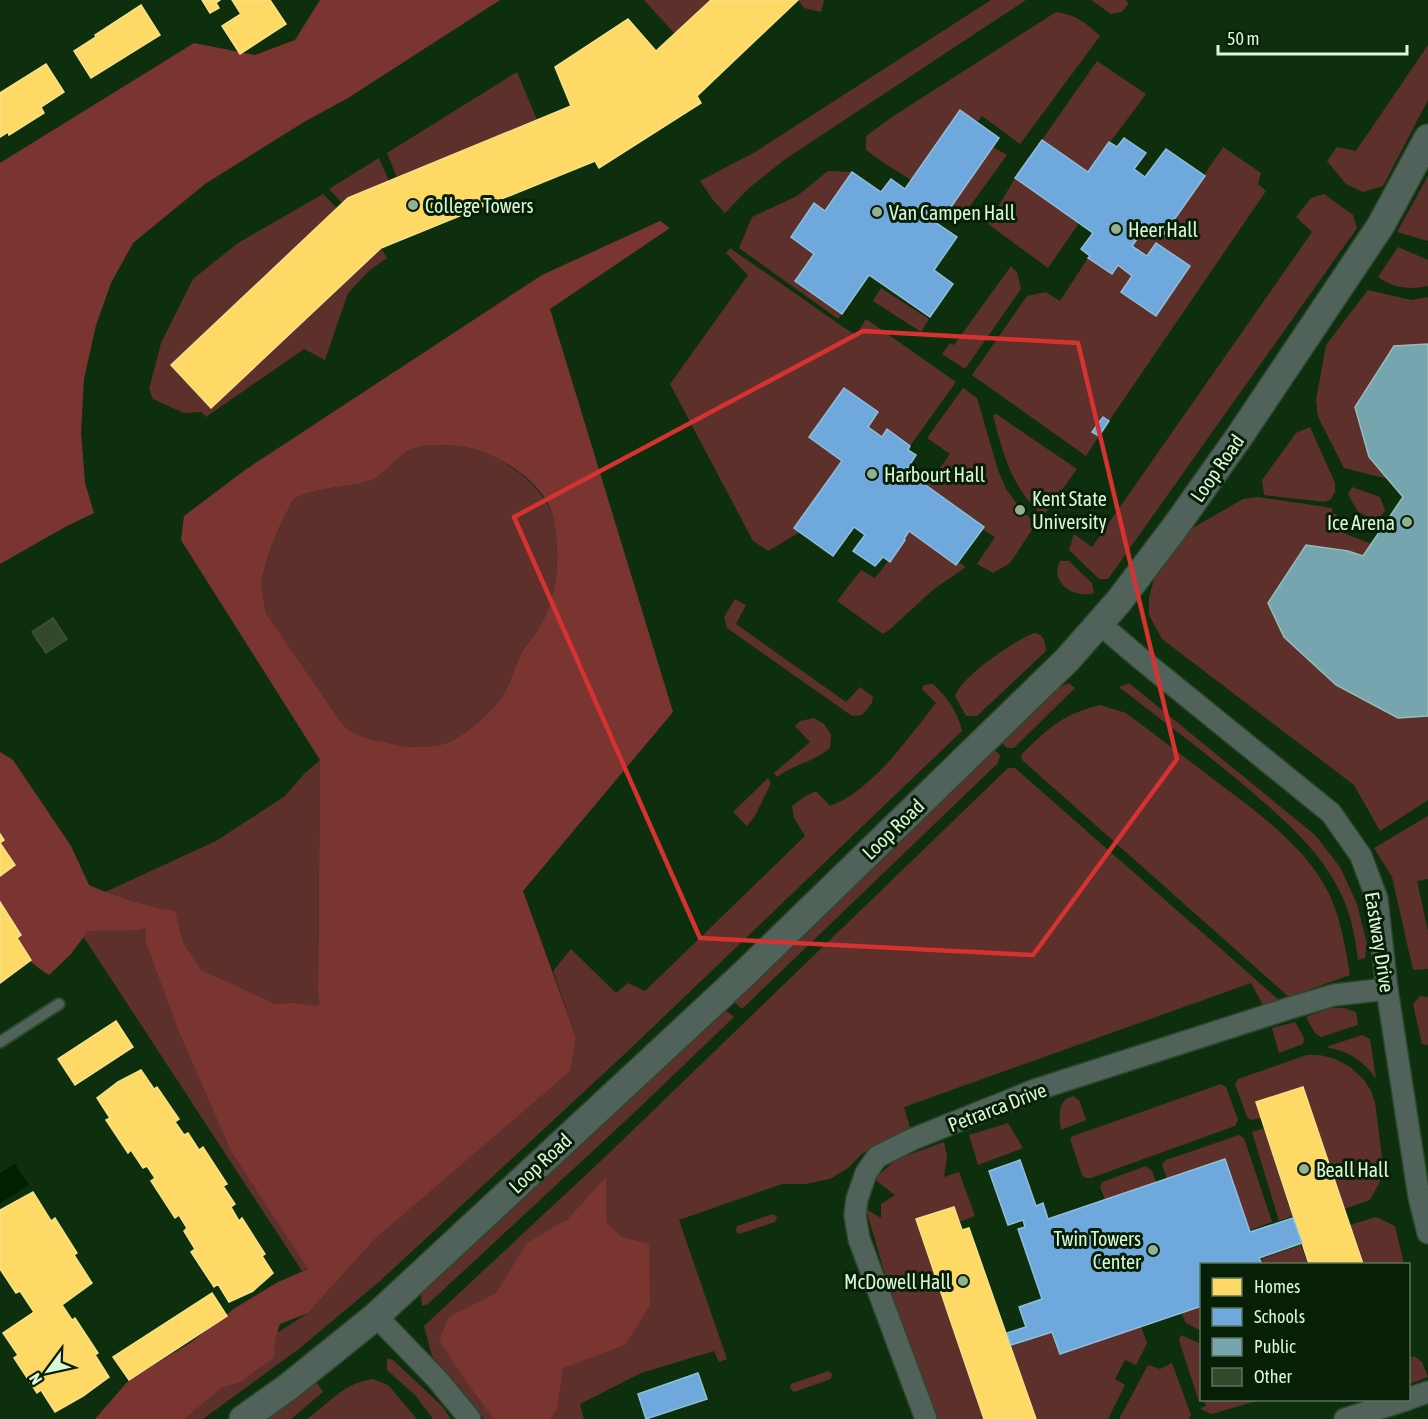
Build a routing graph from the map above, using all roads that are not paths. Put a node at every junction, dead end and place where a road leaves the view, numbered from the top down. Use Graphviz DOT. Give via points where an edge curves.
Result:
graph roads {
  1 [pos="1428,138"];
  2 [pos="1100,624"];
  3 [pos="1388,989"];
  4 [pos="59,1004"];
  5 [pos="0,1042"];
  6 [pos="1428,1233"];
  7 [pos="375,1316"];
  8 [pos="1428,1392"];
  9 [pos="1410,1398"];
  10 [pos="1401,1401"];
  11 [pos="243,1419"];
  12 [pos="470,1419"];
  13 [pos="926,1419"];
  14 [pos="1345,1419"];
  1 -- 2 [label="street, Loop Road" via="1381,225 1239,437"];
  2 -- 3 [label="street, Eastway Drive" via="1331,813 1361,856 1377,899"];
  2 -- 7 [label="street, Loop Road" via="744,974"];
  3 -- 6 [label="street, Eastway Drive" via="1419,1197"];
  3 -- 13 [label="street, Petrarca Drive" via="1334,995 1035,1090 878,1157 866,1173 857,1199 859,1239"];
  4 -- 5 [label="lane"];
  7 -- 11 [label="street, Loop Road"];
  7 -- 12 [label="street"];
  8 -- 9 [label="street"];
  10 -- 14 [label="street"];
}
